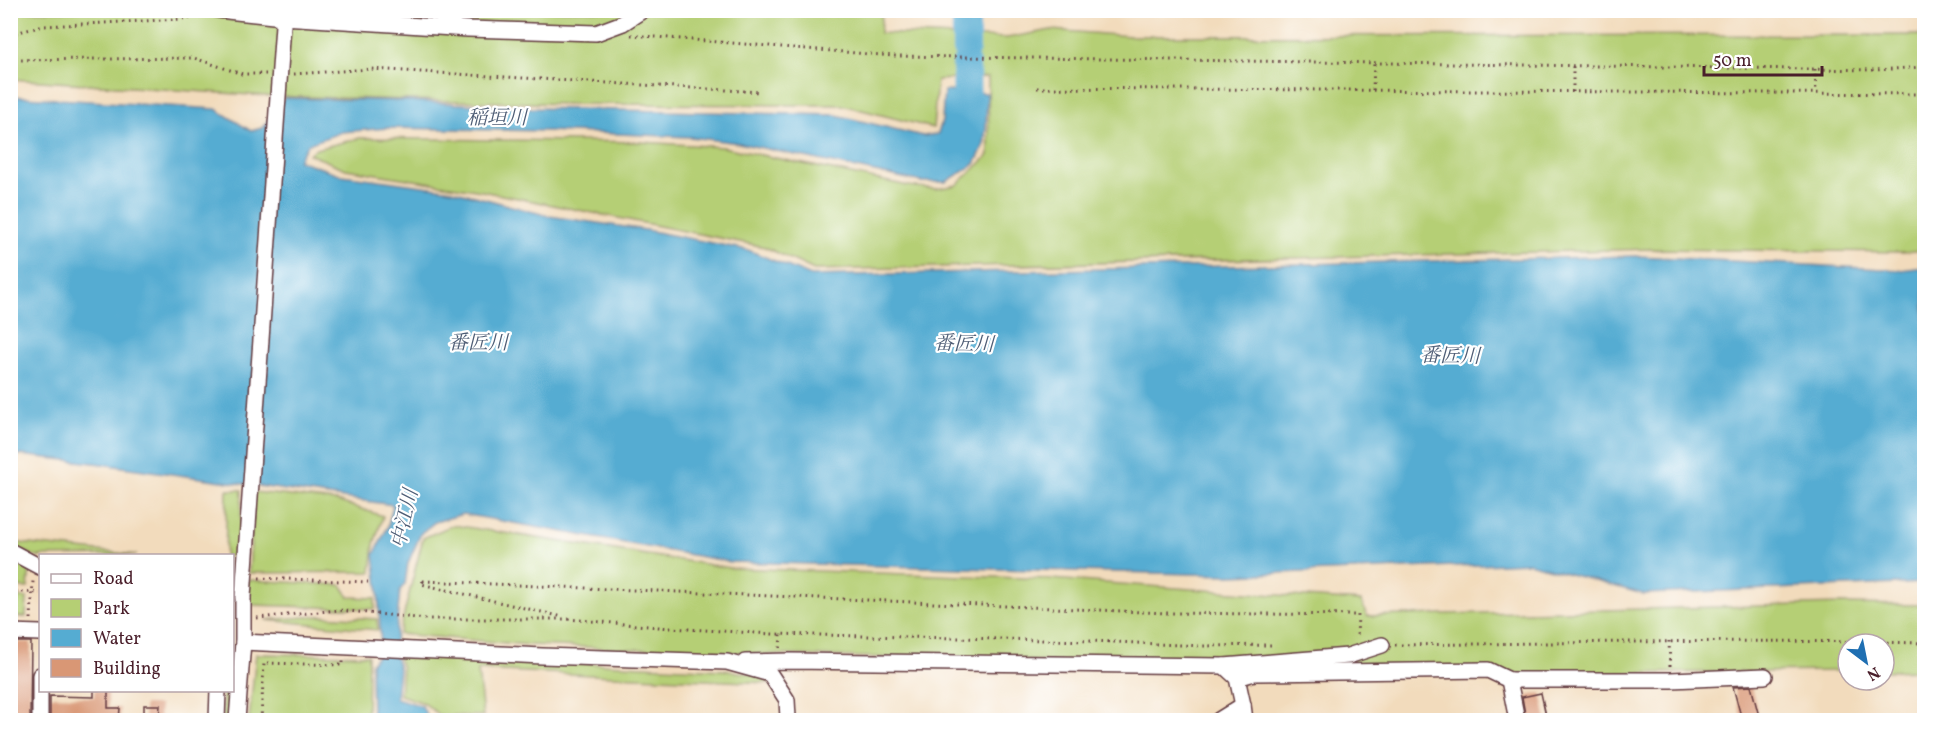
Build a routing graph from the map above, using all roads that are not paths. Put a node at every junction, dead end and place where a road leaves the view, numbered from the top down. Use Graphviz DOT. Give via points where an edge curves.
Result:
graph roads {
  1 [pos="218,10"];
  2 [pos="643,10"];
  3 [pos="224,11"];
  4 [pos="283,21"];
  5 [pos="10,551"];
  6 [pos="37,565"];
  7 [pos="239,611"];
  8 [pos="10,632"];
  9 [pos="35,633"];
  10 [pos="243,642"];
  11 [pos="1382,645"];
  12 [pos="727,662"];
  13 [pos="1224,666"];
  14 [pos="1765,676"];
  15 [pos="1237,678"];
  16 [pos="1509,680"];
  17 [pos="40,692"];
  18 [pos="218,692"];
  19 [pos="1244,713"];
  20 [pos="788,718"];
  21 [pos="40,720"];
  22 [pos="217,720"];
  23 [pos="237,720"];
  24 [pos="1219,720"];
  25 [pos="1517,720"];
  1 -- 3 [label="street"];
  2 -- 4 [label="street" via="596,33"];
  3 -- 4 [label="street"];
  4 -- 7 [label="street, bridge"];
  5 -- 6 [label="street"];
  7 -- 10 [label="street"];
  8 -- 9 [label="street"];
  10 -- 12 [label="street"];
  10 -- 23 [label="street"];
  11 -- 13 [label="street" via="1348,657"];
  12 -- 13 [label="street"];
  12 -- 20 [label="street" via="770,674 787,700"];
  13 -- 15 [label="street"];
  14 -- 16 [label="street"];
  15 -- 16 [label="street" via="1254,673 1488,670"];
  15 -- 19 [label="street"];
  16 -- 25 [label="street"];
  17 -- 21 [label="street"];
  18 -- 22 [label="street"];
  19 -- 24 [label="street"];
}
